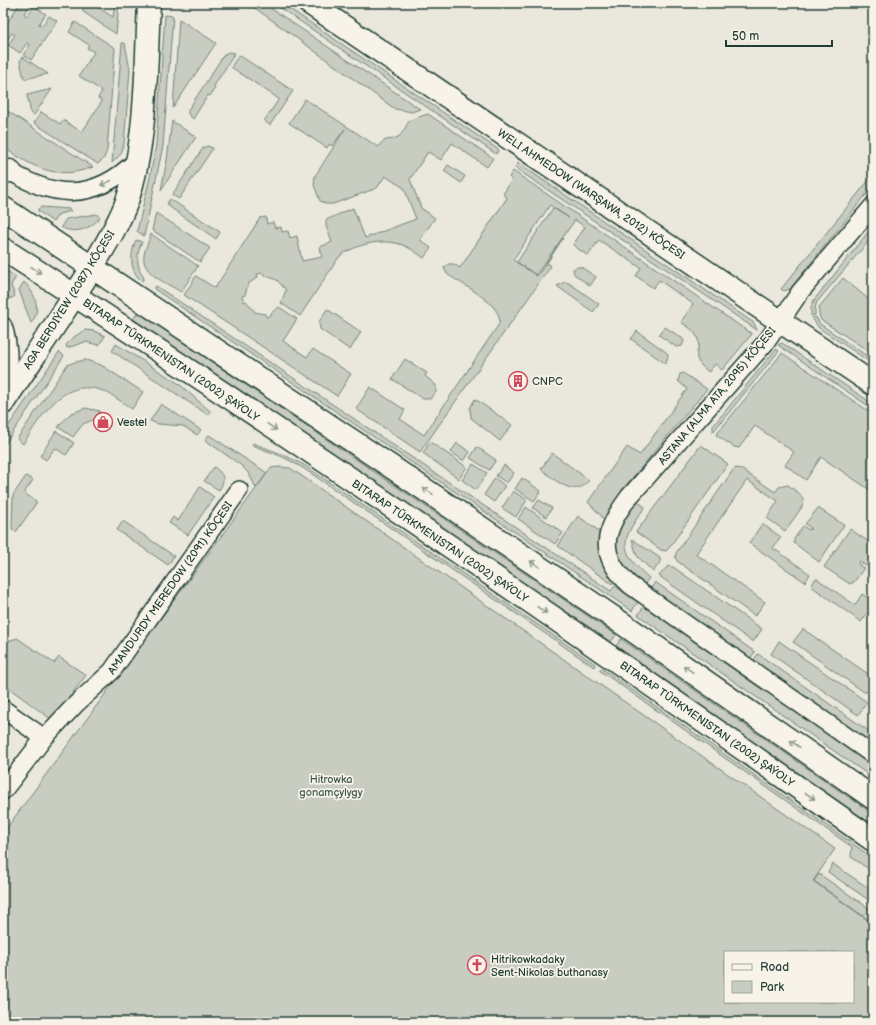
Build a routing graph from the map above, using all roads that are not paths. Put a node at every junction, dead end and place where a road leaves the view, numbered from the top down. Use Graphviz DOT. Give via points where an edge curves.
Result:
graph roads {
  1 [pos="149,3"];
  2 [pos="309,3"];
  3 [pos="137,160"];
  4 [pos="5,170"];
  5 [pos="873,206"];
  6 [pos="3,208"];
  7 [pos="3,249"];
  8 [pos="92,266"];
  9 [pos="74,296"];
  10 [pos="780,321"];
  11 [pos="3,326"];
  12 [pos="873,384"];
  13 [pos="3,403"];
  14 [pos="239,490"];
  15 [pos="3,709"];
  16 [pos="44,738"];
  17 [pos="873,755"];
  18 [pos="3,791"];
  19 [pos="873,798"];
  20 [pos="873,840"];
  1 -- 3 [label="main road, AGA BERDIÝEW (2087) KÖÇESI" via="142,123"];
  2 -- 10 [label="main road, WELI AHMEDOW (WARŞAWA, 2012) KÖÇESI"];
  3 -- 4 [label="street, one-way" via="125,172 106,184 89,190 71,192 60,192 34,185"];
  3 -- 8 [label="main road, AGA BERDIÝEW (2087) KÖÇESI" via="126,203"];
  5 -- 10 [label="street, ASTANA (ALMA ATA, 2095) KÖÇESI" via="800,292"];
  6 -- 8 [label="main road"];
  7 -- 9 [label="main road, BITARAP TÜRKMENISTAN (2002) ŞAÝOLY, one-way"];
  8 -- 9 [label="main road, AGA BERDIÝEW (2087) KÖÇESI"];
  19 -- 8 [label="main road, one-way" via="613,617"];
  9 -- 13 [label="main road, AGA BERDIÝEW (2087) KÖÇESI"];
  9 -- 20 [label="main road, BITARAP TÜRKMENISTAN (2002) ŞAÝOLY, one-way" via="600,649"];
  10 -- 12 [label="main road, WELI AHMEDOW (WARŞAWA, 2012) KÖÇESI"];
  10 -- 17 [label="street, ASTANA (ALMA ATA, 2095) KÖÇESI" via="767,341 615,516 608,533 610,560 620,576 630,585"];
  11 -- 13 [label="street" via="9,364"];
  14 -- 16 [label="street, AMANDURDY MEREDOW (2091) KÖÇESI" via="112,671"];
  15 -- 16 [label="street"];
  16 -- 18 [label="street, AMANDURDY MEREDOW (2091) KÖÇESI"];
}
